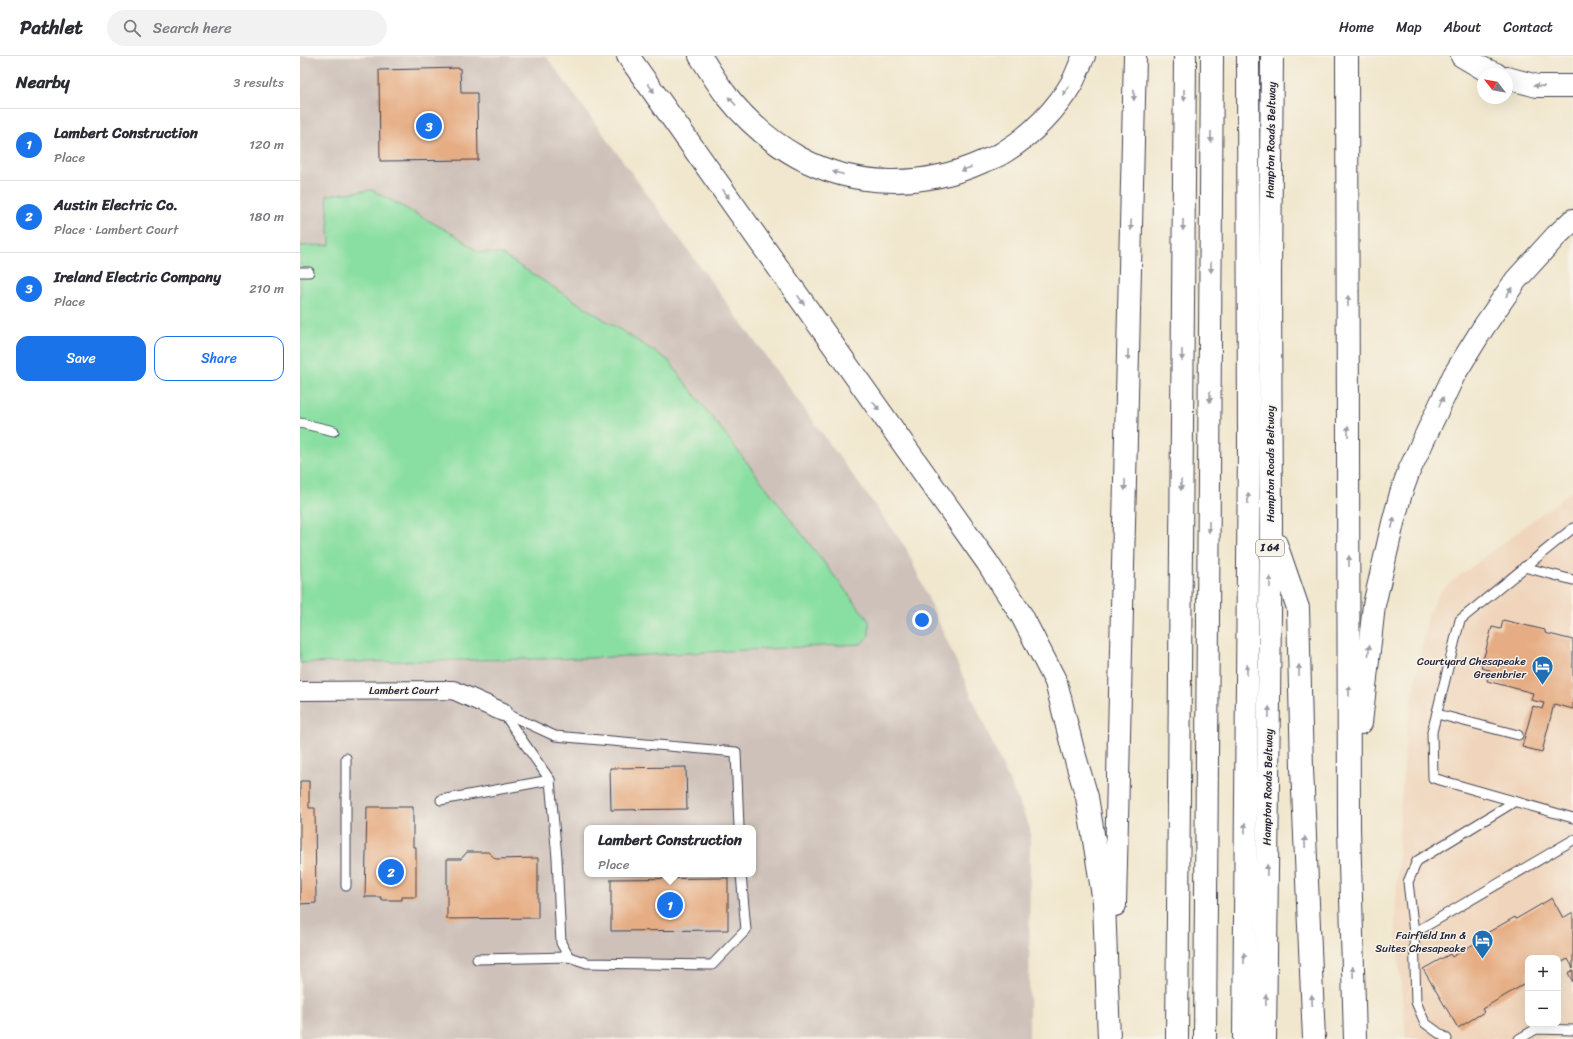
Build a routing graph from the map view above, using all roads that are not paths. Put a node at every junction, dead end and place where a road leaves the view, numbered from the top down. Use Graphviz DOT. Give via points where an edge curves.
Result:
graph roads {
  1 [pos="628,56"];
  2 [pos="700,56"];
  3 [pos="1084,56"];
  4 [pos="1135,56"];
  5 [pos="1185,56"];
  6 [pos="1212,56"];
  7 [pos="1248,56"];
  8 [pos="1272,56"];
  9 [pos="1347,56"];
  10 [pos="1462,56"];
  11 [pos="1482,68"];
  12 [pos="1513,80"];
  13 [pos="1573,86"];
  14 [pos="1573,220"];
  15 [pos="300,423"];
  16 [pos="334,431"];
  17 [pos="1270,527"];
  18 [pos="1573,528"];
  19 [pos="1524,567"];
  20 [pos="1573,580"];
  21 [pos="300,691"];
  22 [pos="503,712"];
  23 [pos="1437,714"];
  24 [pos="1518,735"];
  25 [pos="346,758"];
  26 [pos="550,780"];
  27 [pos="441,800"];
  28 [pos="1514,802"];
  29 [pos="1573,818"];
  30 [pos="739,825"];
  31 [pos="1349,828"];
  32 [pos="1573,840"];
  33 [pos="741,877"];
  34 [pos="346,886"];
  35 [pos="1414,933"];
  36 [pos="568,958"];
  37 [pos="477,959"];
  38 [pos="1573,1030"];
  39 [pos="1111,1039"];
  40 [pos="1177,1039"];
  41 [pos="1205,1039"];
  42 [pos="1244,1039"];
  43 [pos="1265,1039"];
  44 [pos="1314,1039"];
  45 [pos="1355,1039"];
  46 [pos="1446,1039"];
  47 [pos="1519,1039"];
  1 -- 39 [label="highway, one-way" via="987,562 1022,616 1056,682 1088,797 1103,894"];
  3 -- 2 [label="highway, one-way" via="1073,81 1052,110 1032,131 1004,153 949,174 921,180 893,181 863,179 829,170 798,157 753,124 727,96"];
  4 -- 39 [label="highway, one-way"];
  5 -- 40 [label="highway, one-way"];
  6 -- 41 [label="highway, one-way"];
  42 -- 7 [label="highway, one-way" via="1249,454"];
  8 -- 17 [label="highway, Hampton Roads Beltway / I 64"];
  31 -- 9 [label="highway, one-way"];
  10 -- 11 [label="highway"];
  13 -- 12 [label="highway, one-way" via="1537,86"];
  31 -- 14 [label="highway, one-way" via="1374,605 1401,492 1454,376 1483,328 1516,280"];
  15 -- 16 [label="lane"];
  43 -- 17 [label="highway, Hampton Roads Beltway / I 64, one-way"];
  44 -- 17 [label="highway, one-way" via="1298,608"];
  18 -- 19 [label="lane"];
  19 -- 20 [label="lane"];
  19 -- 23 [label="lane" via="1460,620"];
  21 -- 22 [label="street, Lambert Court" via="453,690"];
  22 -- 26 [label="lane"];
  22 -- 30 [label="lane" via="555,736 736,752"];
  23 -- 24 [label="lane"];
  23 -- 28 [label="lane" via="1432,732 1433,778"];
  25 -- 34 [label="lane"];
  26 -- 27 [label="lane"];
  26 -- 36 [label="lane" via="561,943"];
  28 -- 29 [label="lane"];
  28 -- 35 [label="lane" via="1417,861 1408,882"];
  45 -- 31 [label="highway, one-way"];
  32 -- 35 [label="lane"];
  33 -- 36 [label="lane" via="746,930 712,964 587,963"];
  35 -- 46 [label="lane" via="1416,1002 1425,1023"];
  36 -- 37 [label="lane"];
  38 -- 47 [label="lane" via="1536,1030"];
}
